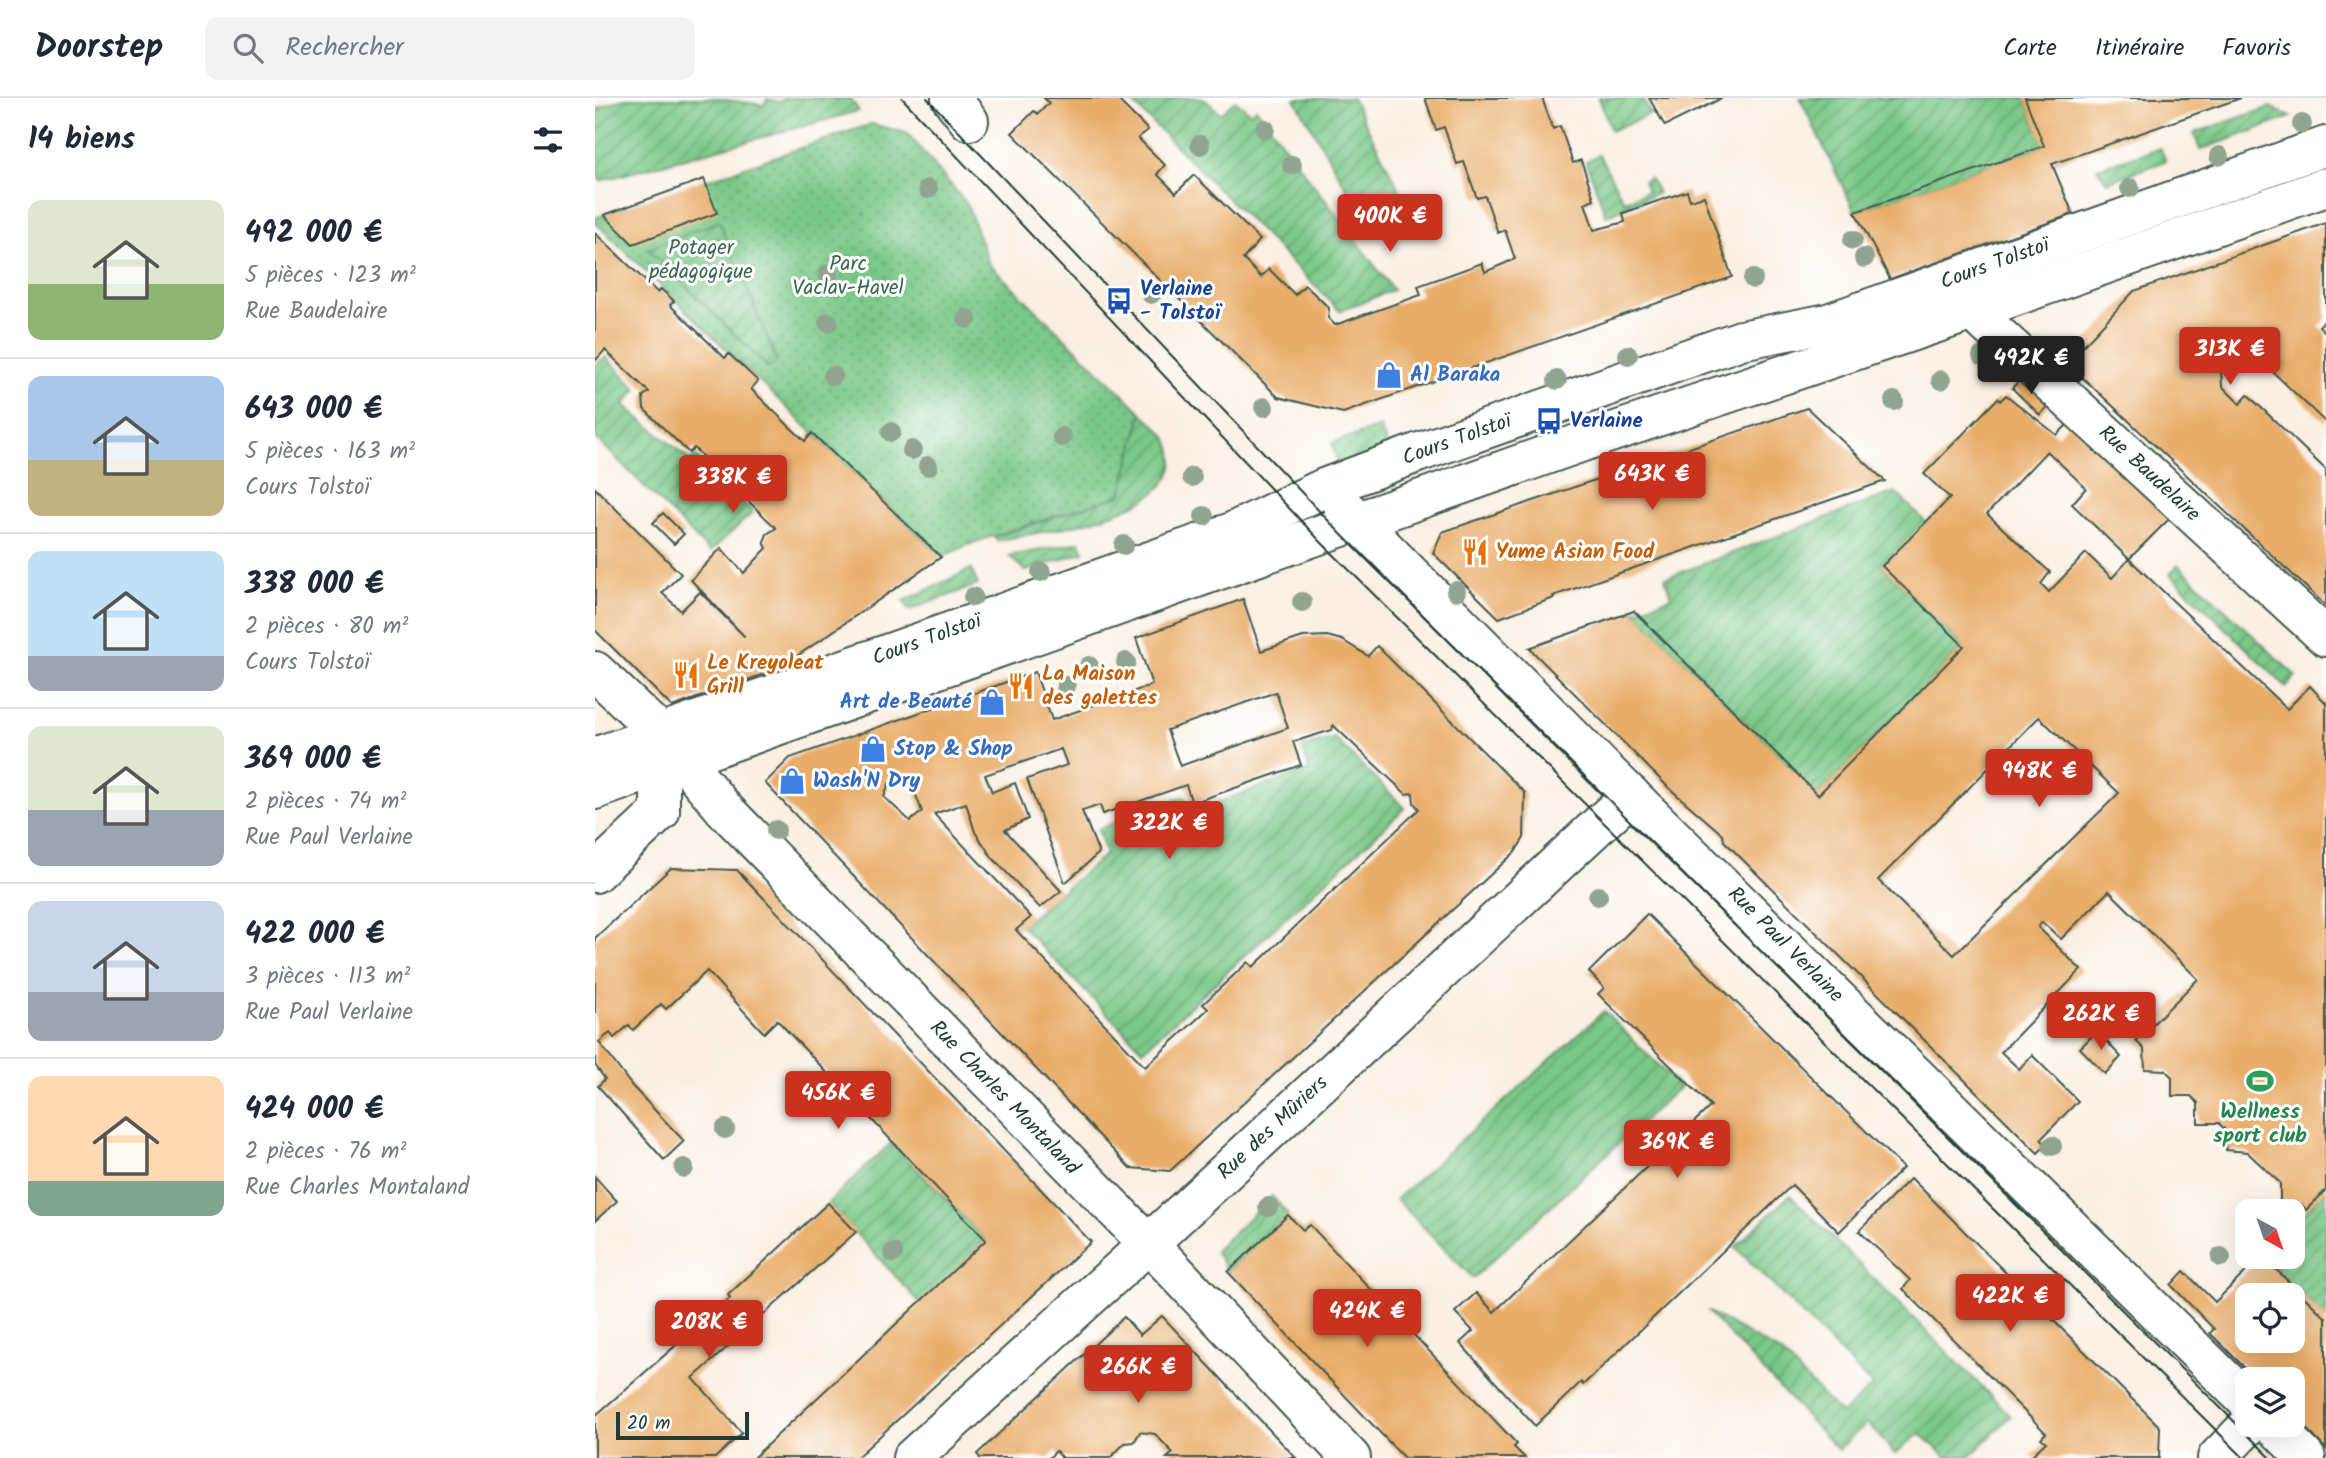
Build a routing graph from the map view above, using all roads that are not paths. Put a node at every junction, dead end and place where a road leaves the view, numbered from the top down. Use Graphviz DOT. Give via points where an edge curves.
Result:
graph roads {
  1 [pos="2326,146"];
  2 [pos="2326,187"];
  3 [pos="1942,283"];
  4 [pos="1973,311"];
  5 [pos="1324,488"];
  6 [pos="1358,521"];
  7 [pos="2326,638"];
  8 [pos="595,671"];
  9 [pos="668,754"];
  10 [pos="595,757"];
  11 [pos="595,790"];
  12 [pos="1631,795"];
  13 [pos="595,873"];
  14 [pos="1147,1245"];
  15 [pos="2235,1389"];
  16 [pos="2237,1437"];
  17 [pos="2284,1437"];
  18 [pos="912,1458"];
  19 [pos="1351,1458"];
  20 [pos="2217,1458"];
  21 [pos="2306,1458"];
  1 -- 3 [label="street, Cours Tolstoï"];
  2 -- 4 [label="street, Cours Tolstoï"];
  3 -- 4 [label="street, Rue Baudelaire"];
  3 -- 5 [label="street, Cours Tolstoï" via="1828,323 1741,340"];
  4 -- 6 [label="street, Cours Tolstoï"];
  4 -- 7 [label="street, Rue Baudelaire"];
  5 -- 6 [label="street, Rue Paul Verlaine"];
  5 -- 9 [label="street, Cours Tolstoï" via="1231,532"];
  6 -- 9 [label="street, Cours Tolstoï"];
  6 -- 12 [label="street, Rue Paul Verlaine"];
  8 -- 9 [label="street, Rue Charles Montaland"];
  9 -- 10 [label="street, Cours Tolstoï"];
  9 -- 11 [label="street, Cours Tolstoï"];
  9 -- 13 [label="street" via="660,812"];
  9 -- 14 [label="street, Rue Charles Montaland"];
  12 -- 14 [label="street, Rue des Mûriers"];
  12 -- 15 [label="street, Rue Paul Verlaine"];
  14 -- 18 [label="street, Rue des Mûriers"];
  14 -- 19 [label="street, Rue Charles Montaland"];
  16 -- 20 [label="street"];
  17 -- 21 [label="street"];
}
